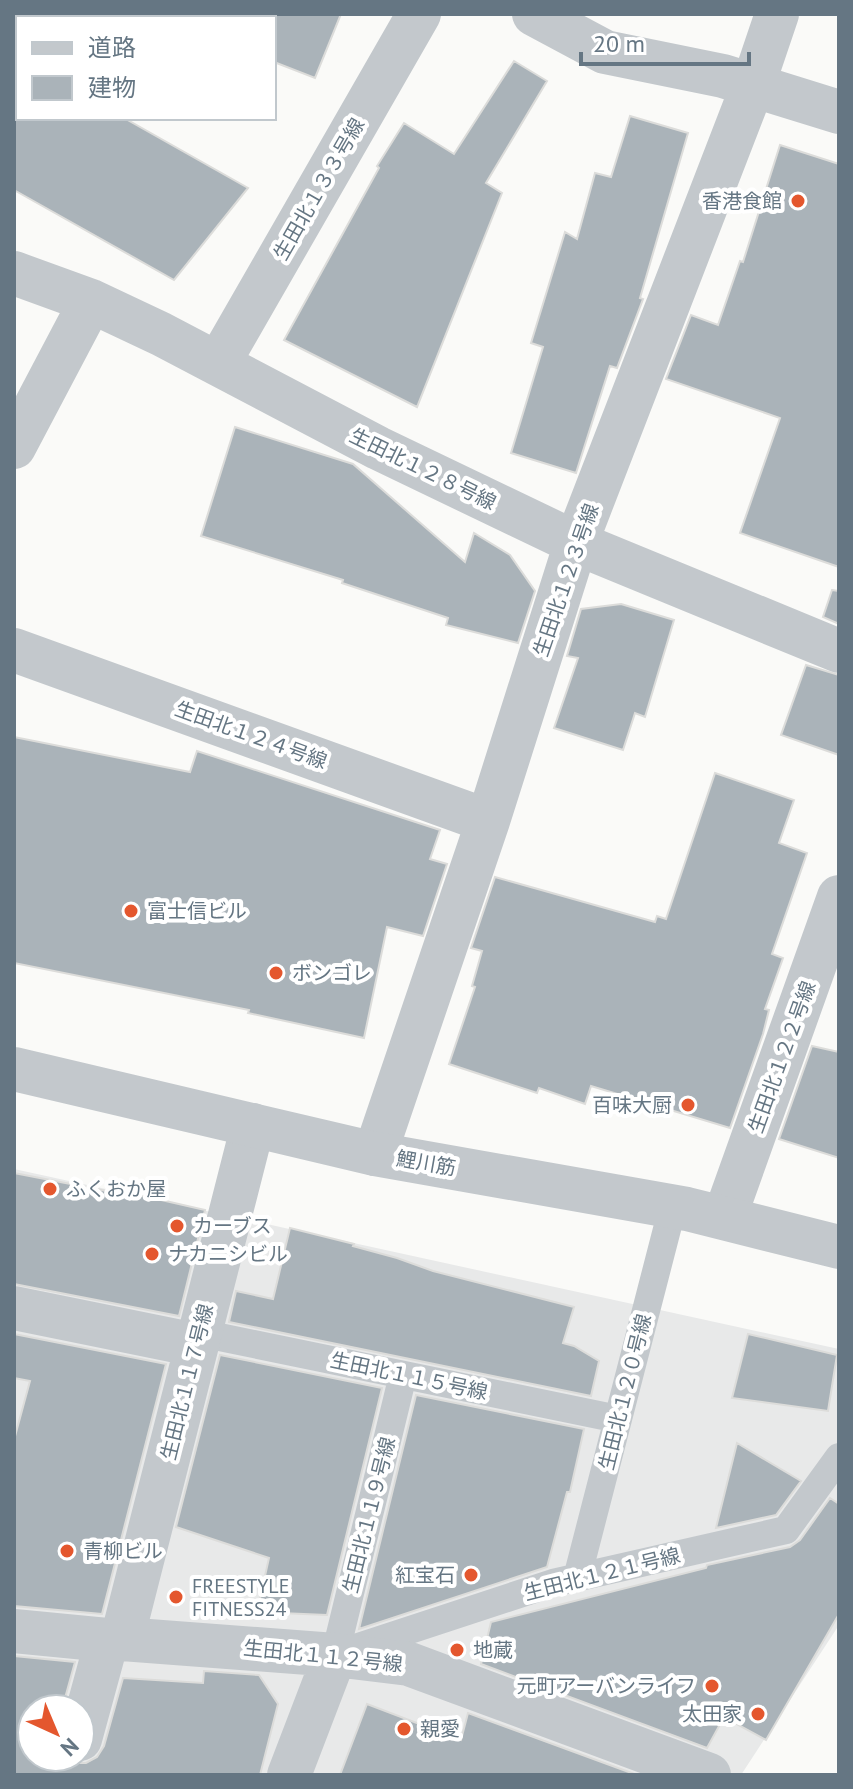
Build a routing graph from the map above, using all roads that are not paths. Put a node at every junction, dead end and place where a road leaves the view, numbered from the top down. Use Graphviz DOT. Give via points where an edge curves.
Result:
graph roads {
  1 [pos="419,14"];
  2 [pos="534,14"];
  3 [pos="777,14"];
  4 [pos="753,85"];
  5 [pos="839,112"];
  6 [pos="14,273"];
  7 [pos="91,301"];
  8 [pos="218,364"];
  9 [pos="14,447"];
  10 [pos="576,543"];
  11 [pos="14,650"];
  12 [pos="839,651"];
  13 [pos="488,821"];
  14 [pos="839,897"];
  15 [pos="14,1069"];
  16 [pos="253,1125"];
  17 [pos="375,1154"];
  18 [pos="673,1206"];
  19 [pos="725,1216"];
  20 [pos="839,1247"];
  21 [pos="14,1308"];
  22 [pos="198,1339"];
  23 [pos="403,1375"];
  24 [pos="618,1419"];
  25 [pos="839,1457"];
  26 [pos="577,1578"];
  27 [pos="14,1631"];
  28 [pos="114,1640"];
  29 [pos="335,1655"];
  30 [pos="96,1693"];
  31 [pos="289,1775"];
  32 [pos="709,1775"];
  1 -- 8 [label="street, 生田北１３３号線"];
  2 -- 4 [label="street" via="605,52"];
  3 -- 4 [label="street, 生田北１２３号線"];
  4 -- 5 [label="street"];
  4 -- 10 [label="street, 生田北１２３号線"];
  6 -- 7 [label="street, 生田北１２８号線"];
  7 -- 8 [label="street, 生田北１２８号線"];
  7 -- 9 [label="street"];
  8 -- 10 [label="street, 生田北１２８号線"];
  10 -- 12 [label="street, 生田北１２８号線"];
  10 -- 13 [label="street, 生田北１２３号線"];
  11 -- 13 [label="street, 生田北１２４号線"];
  13 -- 17 [label="street, 生田北１２３号線"];
  14 -- 19 [label="street, 生田北１２２号線"];
  15 -- 16 [label="street, 鯉川筋"];
  16 -- 17 [label="street, 鯉川筋"];
  16 -- 22 [label="street, 生田北１１７号線"];
  17 -- 18 [label="street, 鯉川筋"];
  18 -- 19 [label="street, 鯉川筋"];
  18 -- 24 [label="lane, 生田北１２０号線"];
  19 -- 20 [label="street, 鯉川筋"];
  21 -- 22 [label="street, 生田北１１５号線"];
  22 -- 23 [label="lane, 生田北１１５号線"];
  22 -- 28 [label="street, 生田北１１７号線"];
  23 -- 24 [label="lane, 生田北１１５号線"];
  23 -- 29 [label="lane, 生田北１１９号線"];
  24 -- 26 [label="lane, 生田北１２０号線"];
  25 -- 26 [label="lane, 生田北１２１号線" via="786,1530"];
  26 -- 29 [label="lane, 生田北１２１号線"];
  27 -- 28 [label="street, 生田北１１２号線"];
  28 -- 29 [label="street, 生田北１１２号線"];
  28 -- 30 [label="street, 生田北１１７号線"];
  29 -- 31 [label="street"];
  29 -- 32 [label="street, 生田北１１２号線" via="409,1664"];
}
